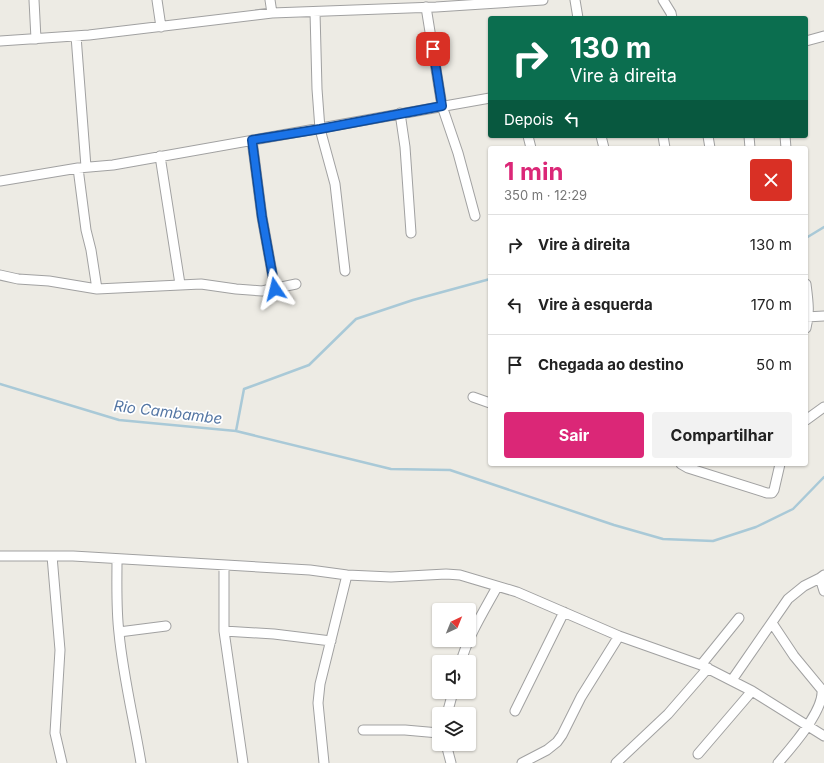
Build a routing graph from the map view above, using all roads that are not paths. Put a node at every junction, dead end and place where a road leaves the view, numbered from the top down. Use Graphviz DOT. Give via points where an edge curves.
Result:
graph roads {
  1 [pos="34,0"];
  2 [pos="157,0"];
  3 [pos="270,0"];
  4 [pos="543,0"];
  5 [pos="575,0"];
  6 [pos="663,0"];
  7 [pos="435,3"];
  8 [pos="356,5"];
  9 [pos="426,6"];
  10 [pos="315,12"];
  11 [pos="272,13"];
  12 [pos="578,16"];
  13 [pos="672,16"];
  14 [pos="161,27"];
  15 [pos="76,36"];
  16 [pos="824,36"];
  17 [pos="36,39"];
  18 [pos="808,40"];
  19 [pos="0,41"];
  20 [pos="488,98"];
  21 [pos="442,106"];
  22 [pos="400,114"];
  23 [pos="320,129"];
  24 [pos="252,140"];
  25 [pos="160,156"];
  26 [pos="82,168"];
  27 [pos="0,181"];
  28 [pos="475,216"];
  29 [pos="411,233"];
  30 [pos="345,271"];
  31 [pos="0,275"];
  32 [pos="180,284"];
  33 [pos="296,284"];
  34 [pos="97,289"];
  35 [pos="275,289"];
  36 [pos="808,298"];
  37 [pos="808,311"];
  38 [pos="824,316"];
  39 [pos="808,317"];
  40 [pos="473,397"];
  41 [pos="488,402"];
  42 [pos="824,407"];
  43 [pos="808,419"];
  44 [pos="685,466"];
  45 [pos="780,466"];
  46 [pos="0,556"];
  47 [pos="52,556"];
  48 [pos="117,559"];
  49 [pos="224,564"];
  50 [pos="347,575"];
  51 [pos="822,576"];
  52 [pos="497,587"];
  53 [pos="824,591"];
  54 [pos="564,612"];
  55 [pos="739,618"];
  56 [pos="772,623"];
  57 [pos="166,626"];
  58 [pos="224,631"];
  59 [pos="118,632"];
  60 [pos="619,636"];
  61 [pos="331,641"];
  62 [pos="463,655"];
  63 [pos="705,666"];
  64 [pos="732,680"];
  65 [pos="752,691"];
  66 [pos="515,711"];
  67 [pos="810,726"];
  68 [pos="363,730"];
  69 [pos="432,732"];
  70 [pos="824,736"];
  71 [pos="448,751"];
  72 [pos="698,754"];
  73 [pos="62,763"];
  74 [pos="141,763"];
  75 [pos="243,763"];
  76 [pos="324,763"];
  77 [pos="451,763"];
  78 [pos="522,763"];
  79 [pos="616,763"];
  80 [pos="778,763"];
  1 -- 17 [label="street"];
  2 -- 14 [label="street"];
  3 -- 11 [label="street"];
  4 -- 7 [label="street"];
  5 -- 12 [label="street"];
  6 -- 13 [label="street"];
  7 -- 9 [label="street"];
  8 -- 9 [label="street"];
  8 -- 10 [label="street"];
  9 -- 21 [label="street"];
  10 -- 11 [label="street"];
  10 -- 23 [label="street"];
  11 -- 14 [label="street"];
  14 -- 15 [label="street"];
  15 -- 17 [label="street"];
  15 -- 26 [label="street"];
  16 -- 18 [label="street"];
  17 -- 19 [label="street"];
  20 -- 21 [label="street"];
  21 -- 22 [label="street"];
  21 -- 28 [label="street"];
  22 -- 23 [label="street"];
  22 -- 29 [label="street"];
  23 -- 24 [label="street"];
  23 -- 30 [label="street" via="335,184"];
  24 -- 25 [label="street"];
  24 -- 35 [label="street"];
  25 -- 26 [label="street"];
  25 -- 32 [label="street"];
  26 -- 27 [label="street"];
  26 -- 34 [label="street" via="86,230"];
  31 -- 34 [label="street"];
  32 -- 34 [label="street"];
  32 -- 35 [label="street" via="217,285 253,291"];
  33 -- 35 [label="street"];
  36 -- 37 [label="street"];
  38 -- 39 [label="street"];
  40 -- 41 [label="street"];
  42 -- 43 [label="street"];
  44 -- 45 [label="street" via="767,493 774,490"];
  46 -- 47 [label="street"];
  47 -- 48 [label="street"];
  47 -- 73 [label="street" via="60,650 55,733"];
  48 -- 49 [label="street"];
  48 -- 59 [label="street"];
  49 -- 50 [label="street"];
  49 -- 58 [label="street"];
  50 -- 52 [label="street" via="460,575"];
  50 -- 61 [label="street"];
  51 -- 53 [label="street"];
  51 -- 56 [label="street" via="794,593"];
  52 -- 54 [label="street" via="517,592"];
  52 -- 62 [label="street"];
  54 -- 60 [label="street"];
  54 -- 66 [label="street"];
  55 -- 63 [label="street"];
  56 -- 64 [label="street"];
  56 -- 67 [label="street" via="824,694 820,710"];
  57 -- 59 [label="street"];
  58 -- 61 [label="street" via="261,632"];
  58 -- 75 [label="street"];
  59 -- 74 [label="street"];
  60 -- 63 [label="street"];
  60 -- 78 [label="street" via="581,697 557,742"];
  61 -- 76 [label="street" via="318,703"];
  63 -- 64 [label="street"];
  63 -- 79 [label="street" via="668,714"];
  64 -- 65 [label="street"];
  65 -- 67 [label="street"];
  65 -- 72 [label="street"];
  67 -- 70 [label="street"];
  67 -- 80 [label="street"];
  68 -- 69 [label="street"];
  71 -- 77 [label="street"];
}
